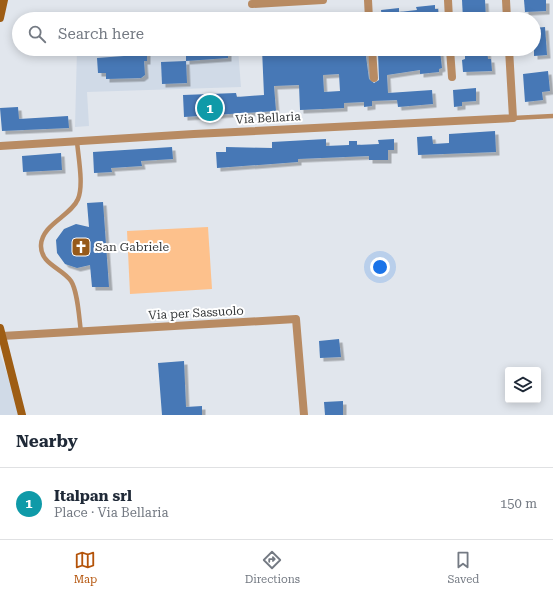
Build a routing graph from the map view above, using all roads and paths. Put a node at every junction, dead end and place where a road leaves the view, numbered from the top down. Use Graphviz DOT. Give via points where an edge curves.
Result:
graph roads {
  1 [pos="4,0"];
  2 [pos="323,0"];
  3 [pos="368,0"];
  4 [pos="448,0"];
  5 [pos="506,0"];
  6 [pos="252,4"];
  7 [pos="369,12"];
  8 [pos="449,12"];
  9 [pos="507,12"];
  10 [pos="0,18"];
  11 [pos="372,56"];
  12 [pos="450,56"];
  13 [pos="509,56"];
  14 [pos="452,77"];
  15 [pos="374,78"];
  16 [pos="553,116"];
  17 [pos="513,118"];
  18 [pos="77,141"];
  19 [pos="0,146"];
  20 [pos="1,332"];
  21 [pos="81,332"];
  22 [pos="22,415"];
  23 [pos="304,415"];
  1 -- 10 [label="main road"];
  2 -- 6 [label="street"];
  3 -- 7 [label="street"];
  4 -- 8 [label="street"];
  5 -- 9 [label="street"];
  11 -- 15 [label="street"];
  12 -- 14 [label="street"];
  13 -- 17 [label="street"];
  16 -- 17 [label="lane"];
  17 -- 18 [label="street, Via Bellaria"];
  18 -- 19 [label="street, Via Bellaria"];
  18 -- 21 [label="lane" via="79,198 49,229 41,246 46,260 72,282"];
  20 -- 21 [label="street, Via per Sassuolo"];
  20 -- 22 [label="main road, Via per Sassuolo"];
  21 -- 23 [label="street, Via per Sassuolo" via="296,319"];
}
